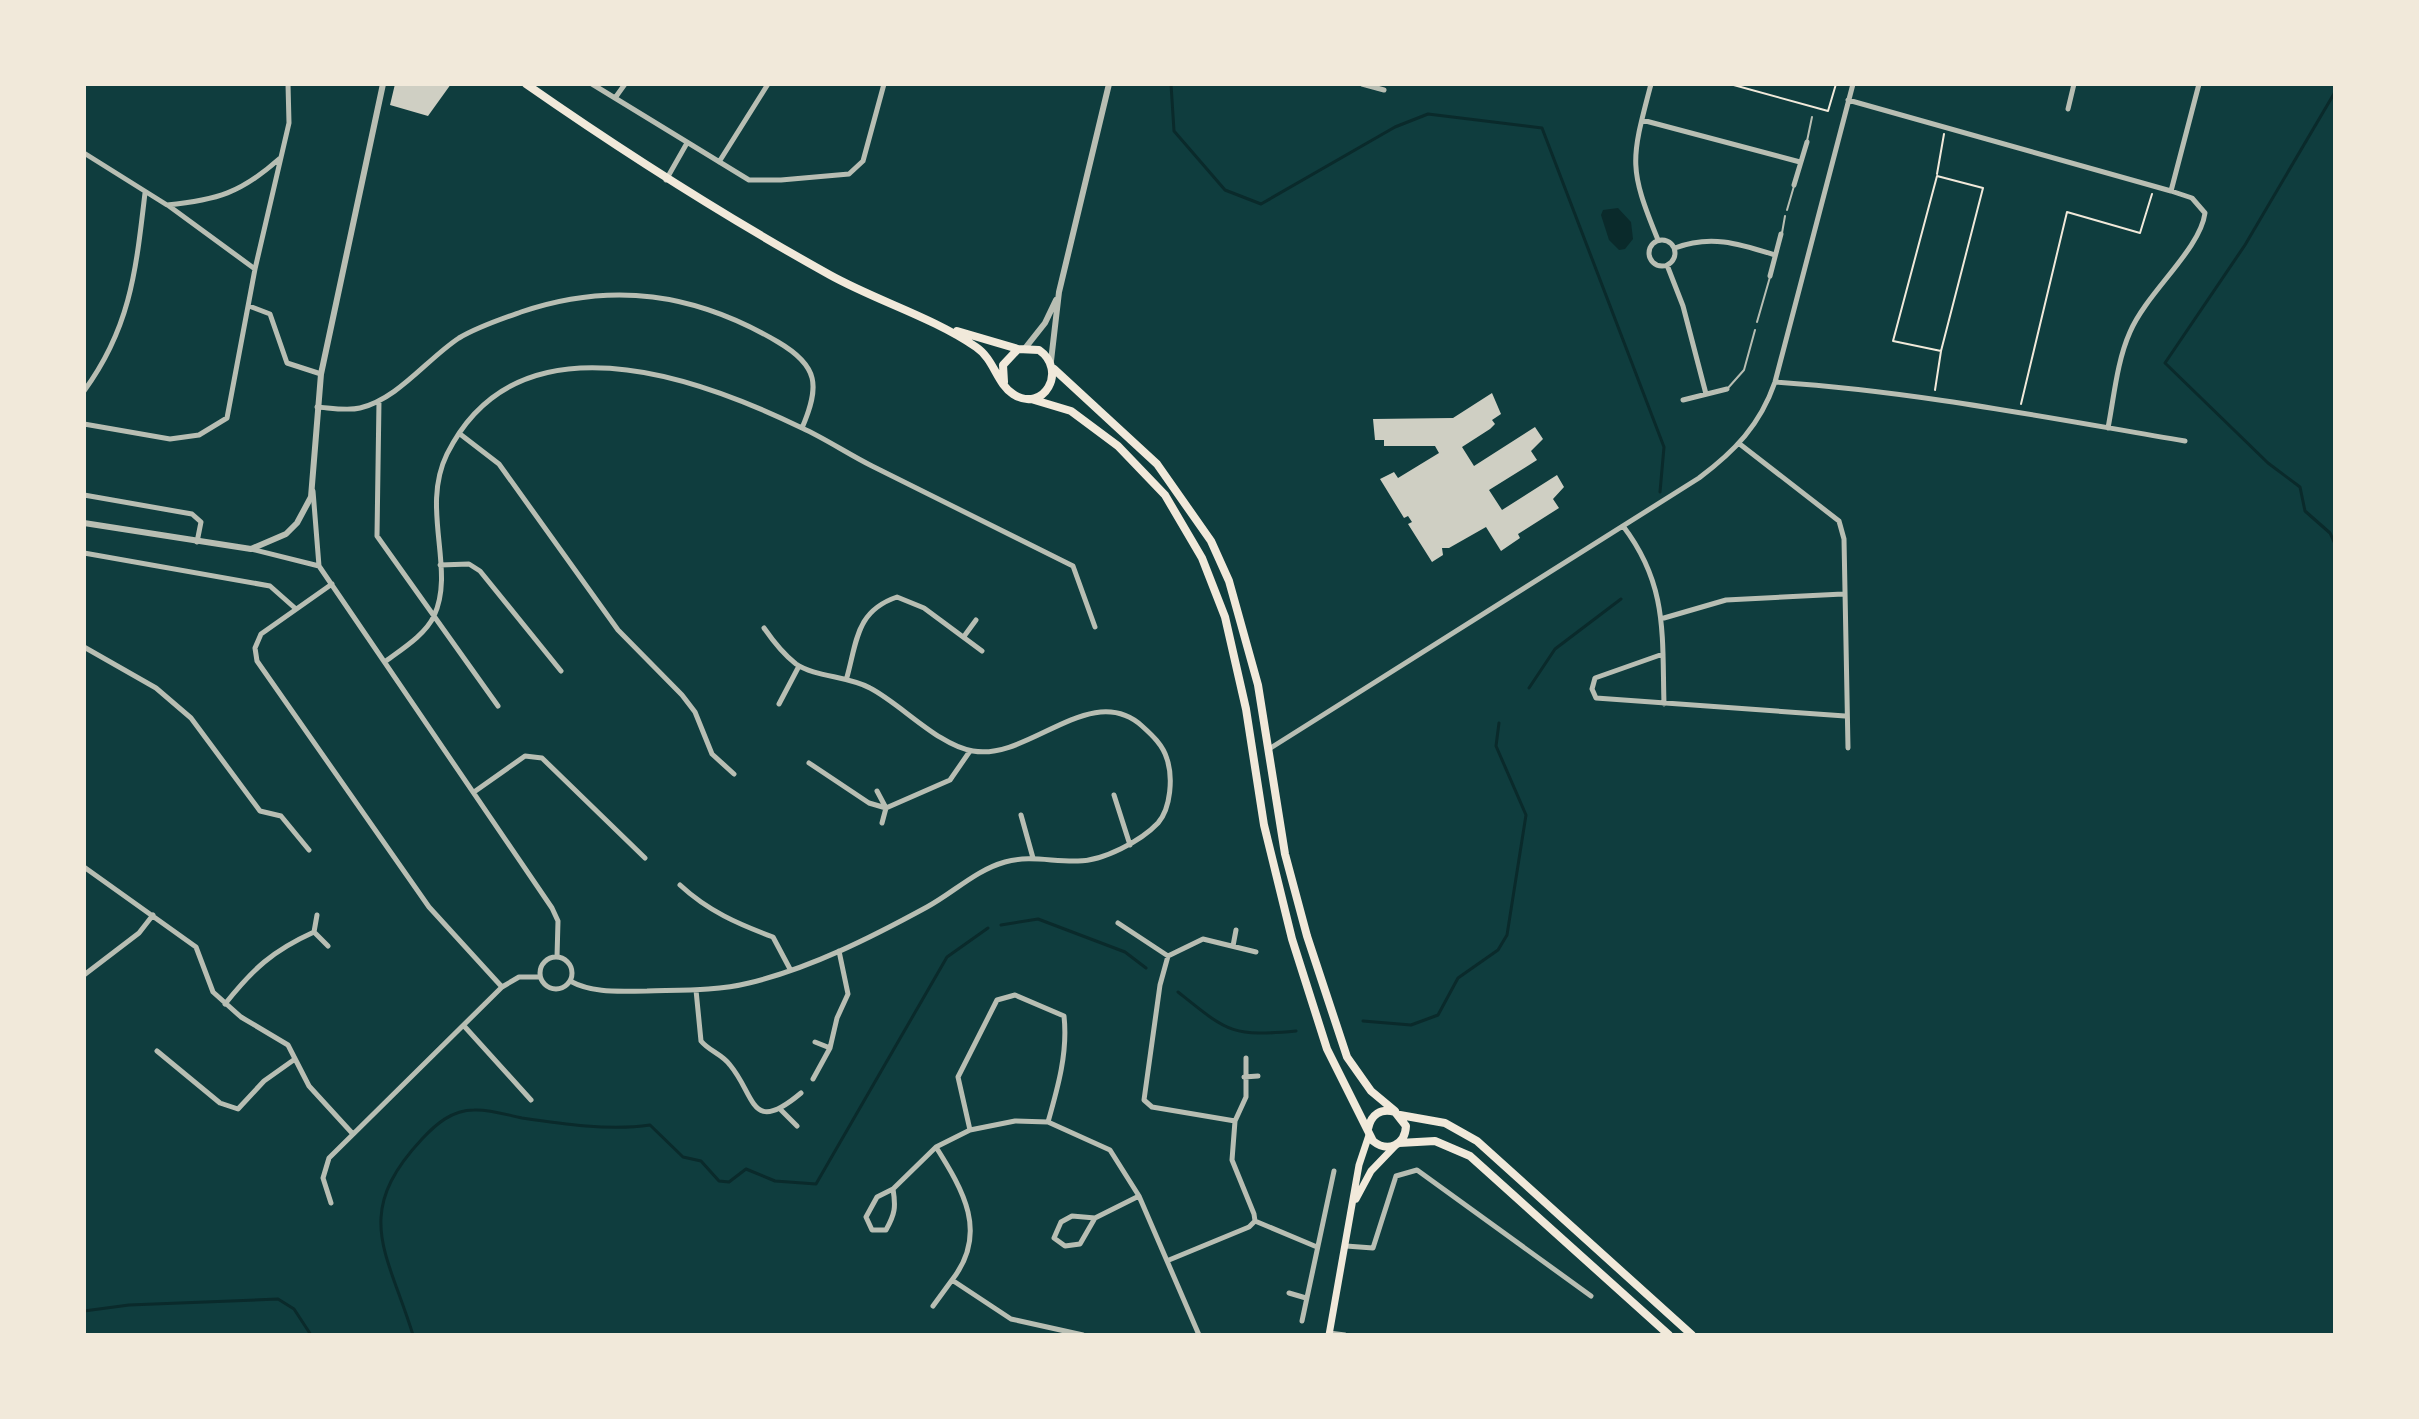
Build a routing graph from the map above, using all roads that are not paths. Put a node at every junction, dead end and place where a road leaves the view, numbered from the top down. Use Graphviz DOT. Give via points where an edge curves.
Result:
graph roads {
  1 [pos="288,84"];
  2 [pos="383,84"];
  3 [pos="526,84"];
  4 [pos="592,84"];
  5 [pos="625,84"];
  6 [pos="768,84"];
  7 [pos="884,84"];
  8 [pos="1109,84"];
  9 [pos="1362,84"];
  10 [pos="1651,84"];
  11 [pos="1853,84"];
  12 [pos="2074,84"];
  13 [pos="2199,84"];
  14 [pos="1384,90"];
  15 [pos="615,98"];
  16 [pos="1848,100"];
  17 [pos="2068,109"];
  18 [pos="1812,117"];
  19 [pos="1642,120"];
  20 [pos="1807,142"];
  21 [pos="687,143"];
  22 [pos="84,153"];
  23 [pos="279,159"];
  24 [pos="719,162"];
  25 [pos="1800,162"];
  26 [pos="666,180"];
  27 [pos="1794,185"];
  28 [pos="2171,191"];
  29 [pos="146,192"];
  30 [pos="167,205"];
  31 [pos="1787,210"];
  32 [pos="1785,216"];
  33 [pos="1781,234"];
  34 [pos="1658,240"];
  35 [pos="1675,248"];
  36 [pos="1775,255"];
  37 [pos="1667,265"];
  38 [pos="255,269"];
  39 [pos="1770,276"];
  40 [pos="1059,292"];
  41 [pos="249,306"];
  42 [pos="1757,322"];
  43 [pos="937,326"];
  44 [pos="1755,330"];
  45 [pos="1022,348"];
  46 [pos="1052,365"];
  47 [pos="321,374"];
  48 [pos="1004,382"];
  49 [pos="1775,382"];
  50 [pos="1727,389"];
  51 [pos="84,391"];
  52 [pos="1706,394"];
  53 [pos="1031,399"];
  54 [pos="1683,400"];
  55 [pos="379,401"];
  56 [pos="316,407"];
  57 [pos="84,424"];
  58 [pos="802,428"];
  59 [pos="2108,428"];
  60 [pos="460,434"];
  61 [pos="2185,441"];
  62 [pos="1741,445"];
  63 [pos="313,482"];
  64 [pos="84,495"];
  65 [pos="84,523"];
  66 [pos="1623,526"];
  67 [pos="197,542"];
  68 [pos="251,549"];
  69 [pos="84,553"];
  70 [pos="440,565"];
  71 [pos="319,566"];
  72 [pos="332,584"];
  73 [pos="1843,594"];
  74 [pos="296,609"];
  75 [pos="434,617"];
  76 [pos="1664,618"];
  77 [pos="976,620"];
  78 [pos="1095,627"];
  79 [pos="764,628"];
  80 [pos="965,635"];
  81 [pos="84,647"];
  82 [pos="982,651"];
  83 [pos="1663,654"];
  84 [pos="386,661"];
  85 [pos="799,666"];
  86 [pos="561,671"];
  87 [pos="847,677"];
  88 [pos="779,704"];
  89 [pos="1664,704"];
  90 [pos="498,706"];
  91 [pos="1845,716"];
  92 [pos="1848,748"];
  93 [pos="1269,749"];
  94 [pos="970,751"];
  95 [pos="809,763"];
  96 [pos="734,774"];
  97 [pos="877,791"];
  98 [pos="474,792"];
  99 [pos="1114,795"];
  100 [pos="886,808"];
  101 [pos="1021,815"];
  102 [pos="882,823"];
  103 [pos="1130,845"];
  104 [pos="309,850"];
  105 [pos="645,858"];
  106 [pos="1033,858"];
  107 [pos="84,867"];
  108 [pos="680,885"];
  109 [pos="153,915"];
  110 [pos="317,915"];
  111 [pos="1118,923"];
  112 [pos="1236,930"];
  113 [pos="314,932"];
  114 [pos="328,946"];
  115 [pos="1233,946"];
  116 [pos="839,951"];
  117 [pos="1256,952"];
  118 [pos="1168,956"];
  119 [pos="557,957"];
  120 [pos="790,969"];
  121 [pos="84,975"];
  122 [pos="540,977"];
  123 [pos="570,981"];
  124 [pos="502,987"];
  125 [pos="696,990"];
  126 [pos="225,1004"];
  127 [pos="465,1027"];
  128 [pos="815,1042"];
  129 [pos="830,1048"];
  130 [pos="157,1051"];
  131 [pos="1246,1058"];
  132 [pos="295,1059"];
  133 [pos="1258,1076"];
  134 [pos="1244,1077"];
  135 [pos="813,1079"];
  136 [pos="801,1093"];
  137 [pos="531,1100"];
  138 [pos="781,1110"];
  139 [pos="1398,1113"];
  140 [pos="1235,1121"];
  141 [pos="1048,1122"];
  142 [pos="797,1126"];
  143 [pos="970,1130"];
  144 [pos="1369,1132"];
  145 [pos="352,1133"];
  146 [pos="1397,1144"];
  147 [pos="936,1147"];
  148 [pos="1334,1171"];
  149 [pos="893,1189"];
  150 [pos="1139,1196"];
  151 [pos="331,1203"];
  152 [pos="1352,1208"];
  153 [pos="1095,1218"];
  154 [pos="1255,1221"];
  155 [pos="1346,1246"];
  156 [pos="1317,1247"];
  157 [pos="1169,1260"];
  158 [pos="952,1280"];
  159 [pos="1289,1293"];
  160 [pos="1591,1296"];
  161 [pos="1306,1298"];
  162 [pos="933,1306"];
  163 [pos="1302,1321"];
  164 [pos="1329,1334"];
  165 [pos="1083,1335"];
  166 [pos="1199,1335"];
  167 [pos="1345,1335"];
  168 [pos="1669,1335"];
  169 [pos="1692,1335"];
  1 -- 23 [label="street" via="289,123"];
  2 -- 47 [label="street"];
  3 -- 26 [label="main road"];
  4 -- 15 [label="street"];
  5 -- 15 [label="street"];
  6 -- 24 [label="street"];
  7 -- 24 [label="street" via="863,161 849,174 749,180"];
  8 -- 40 [label="street"];
  9 -- 14 [label="street"];
  10 -- 19 [label="street"];
  11 -- 16 [label="street"];
  12 -- 17 [label="street"];
  13 -- 28 [label="street"];
  15 -- 21 [label="street"];
  16 -- 28 [label="street"];
  16 -- 49 [label="street"];
  18 -- 20 [label="lane"];
  19 -- 25 [label="street"];
  19 -- 34 [label="street" via="1633,164 1636,187"];
  20 -- 25 [label="street"];
  21 -- 24 [label="street"];
  21 -- 26 [label="street"];
  22 -- 29 [label="street"];
  23 -- 30 [label="street" via="252,183 227,195"];
  23 -- 38 [label="street"];
  25 -- 27 [label="street"];
  26 -- 43 [label="main road" via="843,282"];
  27 -- 31 [label="lane"];
  28 -- 59 [label="street" via="2192,198 2205,213 2203,227 2154,289 2129,332"];
  29 -- 30 [label="street"];
  29 -- 51 [label="street" via="127,313"];
  30 -- 38 [label="street"];
  32 -- 33 [label="lane"];
  33 -- 36 [label="street"];
  34 -- 35 [label="street"];
  34 -- 37 [label="street" via="1650,247 1650,258"];
  35 -- 36 [label="street" via="1692,241 1727,241"];
  35 -- 37 [label="street" via="1675,258"];
  36 -- 39 [label="street"];
  37 -- 52 [label="street"];
  38 -- 41 [label="street"];
  39 -- 42 [label="lane"];
  40 -- 45 [label="street" via="1045,323"];
  40 -- 46 [label="street"];
  41 -- 47 [label="street" via="270,314 287,363"];
  41 -- 57 [label="street" via="227,418 199,435 170,439"];
  43 -- 45 [label="main road"];
  43 -- 48 [label="main road" via="979,349"];
  44 -- 50 [label="lane" via="1744,370"];
  45 -- 46 [label="main road" via="1039,350"];
  45 -- 48 [label="main road" via="1003,365"];
  46 -- 53 [label="main road" via="1046,392"];
  46 -- 93 [label="main road" via="1081,398 1157,464 1211,541 1239,611"];
  47 -- 56 [label="street"];
  48 -- 53 [label="main road" via="1015,396"];
  49 -- 59 [label="street" via="1845,386"];
  49 -- 62 [label="street"];
  50 -- 52 [label="street"];
  52 -- 54 [label="street"];
  53 -- 144 [label="main road" via="1075,413 1126,453 1165,495 1202,558 1225,617 1264,825 1292,939 1327,1049"];
  55 -- 56 [label="street" via="358,409"];
  55 -- 58 [label="street" via="460,337 552,301 622,292 720,313 795,352 814,383"];
  55 -- 75 [label="street" via="377,536"];
  56 -- 63 [label="street"];
  58 -- 60 [label="street" via="700,386 637,370 589,368 546,371 508,385 477,409"];
  58 -- 78 [label="street" via="1073,566"];
  59 -- 61 [label="street"];
  60 -- 70 [label="street" via="446,455 438,484"];
  60 -- 96 [label="street" via="499,464 618,630 695,712 712,754"];
  62 -- 66 [label="street"];
  62 -- 73 [label="street" via="1839,521 1844,539"];
  63 -- 68 [label="street" via="297,523 274,541"];
  63 -- 71 [label="street"];
  64 -- 67 [label="street" via="192,514 201,522"];
  65 -- 67 [label="street"];
  66 -- 76 [label="street" via="1639,547"];
  66 -- 93 [label="street"];
  67 -- 68 [label="street"];
  68 -- 71 [label="street"];
  69 -- 74 [label="street" via="270,586"];
  70 -- 75 [label="street" via="441,592"];
  70 -- 86 [label="street" via="469,564 480,571"];
  71 -- 72 [label="street"];
  72 -- 74 [label="street"];
  72 -- 84 [label="street"];
  73 -- 76 [label="street" via="1726,600"];
  73 -- 91 [label="street"];
  74 -- 124 [label="street" via="258,638 257,661 429,907"];
  75 -- 84 [label="street"];
  75 -- 90 [label="street"];
  76 -- 83 [label="street"];
  77 -- 80 [label="street"];
  79 -- 85 [label="street"];
  80 -- 82 [label="street"];
  80 -- 87 [label="street" via="897,597 872,608"];
  81 -- 104 [label="street" via="156,688 191,718 260,811 281,816"];
  83 -- 89 [label="street"];
  83 -- 89 [label="street" via="1609,671 1595,678 1592,689 1596,698 1607,701"];
  84 -- 98 [label="street"];
  85 -- 87 [label="street"];
  85 -- 88 [label="street"];
  87 -- 94 [label="street"];
  89 -- 91 [label="street"];
  91 -- 92 [label="street"];
  93 -- 139 [label="main road" via="1297,903 1347,1057 1371,1091"];
  94 -- 100 [label="street" via="950,780"];
  94 -- 103 [label="street" via="1014,748 1090,713 1112,712 1135,720 1155,737 1167,759 1170,784 1165,812"];
  95 -- 100 [label="street" via="869,803"];
  97 -- 100 [label="street"];
  98 -- 105 [label="street" via="525,756 542,758"];
  98 -- 119 [label="street" via="558,921"];
  99 -- 103 [label="street"];
  100 -- 102 [label="street"];
  101 -- 106 [label="street"];
  103 -- 106 [label="street" via="1081,862"];
  106 -- 116 [label="street" via="982,871 929,906"];
  107 -- 109 [label="street"];
  108 -- 120 [label="street" via="731,921 773,937"];
  109 -- 121 [label="street" via="139,933"];
  109 -- 126 [label="street" via="196,947 205,980"];
  110 -- 113 [label="street"];
  111 -- 118 [label="street"];
  112 -- 115 [label="street"];
  113 -- 114 [label="street"];
  113 -- 126 [label="street" via="280,947 251,971"];
  115 -- 117 [label="street"];
  115 -- 118 [label="street" via="1203,939"];
  116 -- 120 [label="street"];
  116 -- 129 [label="street" via="848,994"];
  118 -- 140 [label="street" via="1144,1100 1152,1107"];
  119 -- 122 [label="street" via="543,964"];
  119 -- 123 [label="street" via="570,965"];
  120 -- 125 [label="street" via="749,983"];
  122 -- 123 [label="street" via="552,989"];
  122 -- 124 [label="street" via="519,977"];
  123 -- 125 [label="street" via="611,992"];
  124 -- 127 [label="street"];
  125 -- 138 [label="street" via="701,1041 730,1063 754,1106 767,1112"];
  126 -- 132 [label="street" via="288,1045"];
  127 -- 137 [label="street"];
  127 -- 145 [label="street"];
  128 -- 129 [label="street"];
  129 -- 135 [label="street"];
  130 -- 132 [label="street" via="220,1103 238,1109"];
  131 -- 134 [label="street"];
  132 -- 145 [label="street" via="323,1105"];
  133 -- 134 [label="street"];
  134 -- 140 [label="street" via="1246,1097"];
  136 -- 138 [label="street"];
  138 -- 142 [label="street"];
  139 -- 144 [label="main road" via="1377,1113"];
  139 -- 146 [label="main road" via="1406,1132"];
  139 -- 169 [label="main road" via="1445,1123 1477,1141"];
  140 -- 154 [label="street" via="1232,1160"];
  141 -- 143 [label="street" via="1015,1121"];
  141 -- 143 [label="street" via="1066,1035 1064,1016 1015,995 997,1000 960,1069 959,1092"];
  141 -- 150 [label="street" via="1110,1150"];
  143 -- 147 [label="street"];
  144 -- 146 [label="main road" via="1377,1145"];
  144 -- 152 [label="main road"];
  145 -- 151 [label="street" via="325,1164 323,1184"];
  146 -- 152 [label="main road" via="1371,1171"];
  146 -- 168 [label="main road" via="1435,1141 1470,1156"];
  147 -- 149 [label="street"];
  147 -- 158 [label="street" via="965,1194 971,1226 963,1267"];
  148 -- 156 [label="street"];
  149 -- 149 [label="street" via="893,1218 886,1230 872,1230 866,1217 869,1209 877,1197"];
  150 -- 153 [label="street"];
  150 -- 157 [label="street"];
  152 -- 155 [label="main road"];
  153 -- 153 [label="street" via="1080,1244 1065,1246 1054,1238 1061,1222 1072,1216"];
  154 -- 156 [label="street"];
  154 -- 157 [label="street"];
  155 -- 160 [label="street" via="1373,1248 1396,1176 1417,1170"];
  155 -- 164 [label="main road"];
  156 -- 161 [label="street"];
  157 -- 166 [label="street"];
  158 -- 162 [label="street"];
  158 -- 165 [label="street" via="1011,1319"];
  159 -- 161 [label="street"];
  161 -- 163 [label="street"];
  164 -- 167 [label="street"];
}
